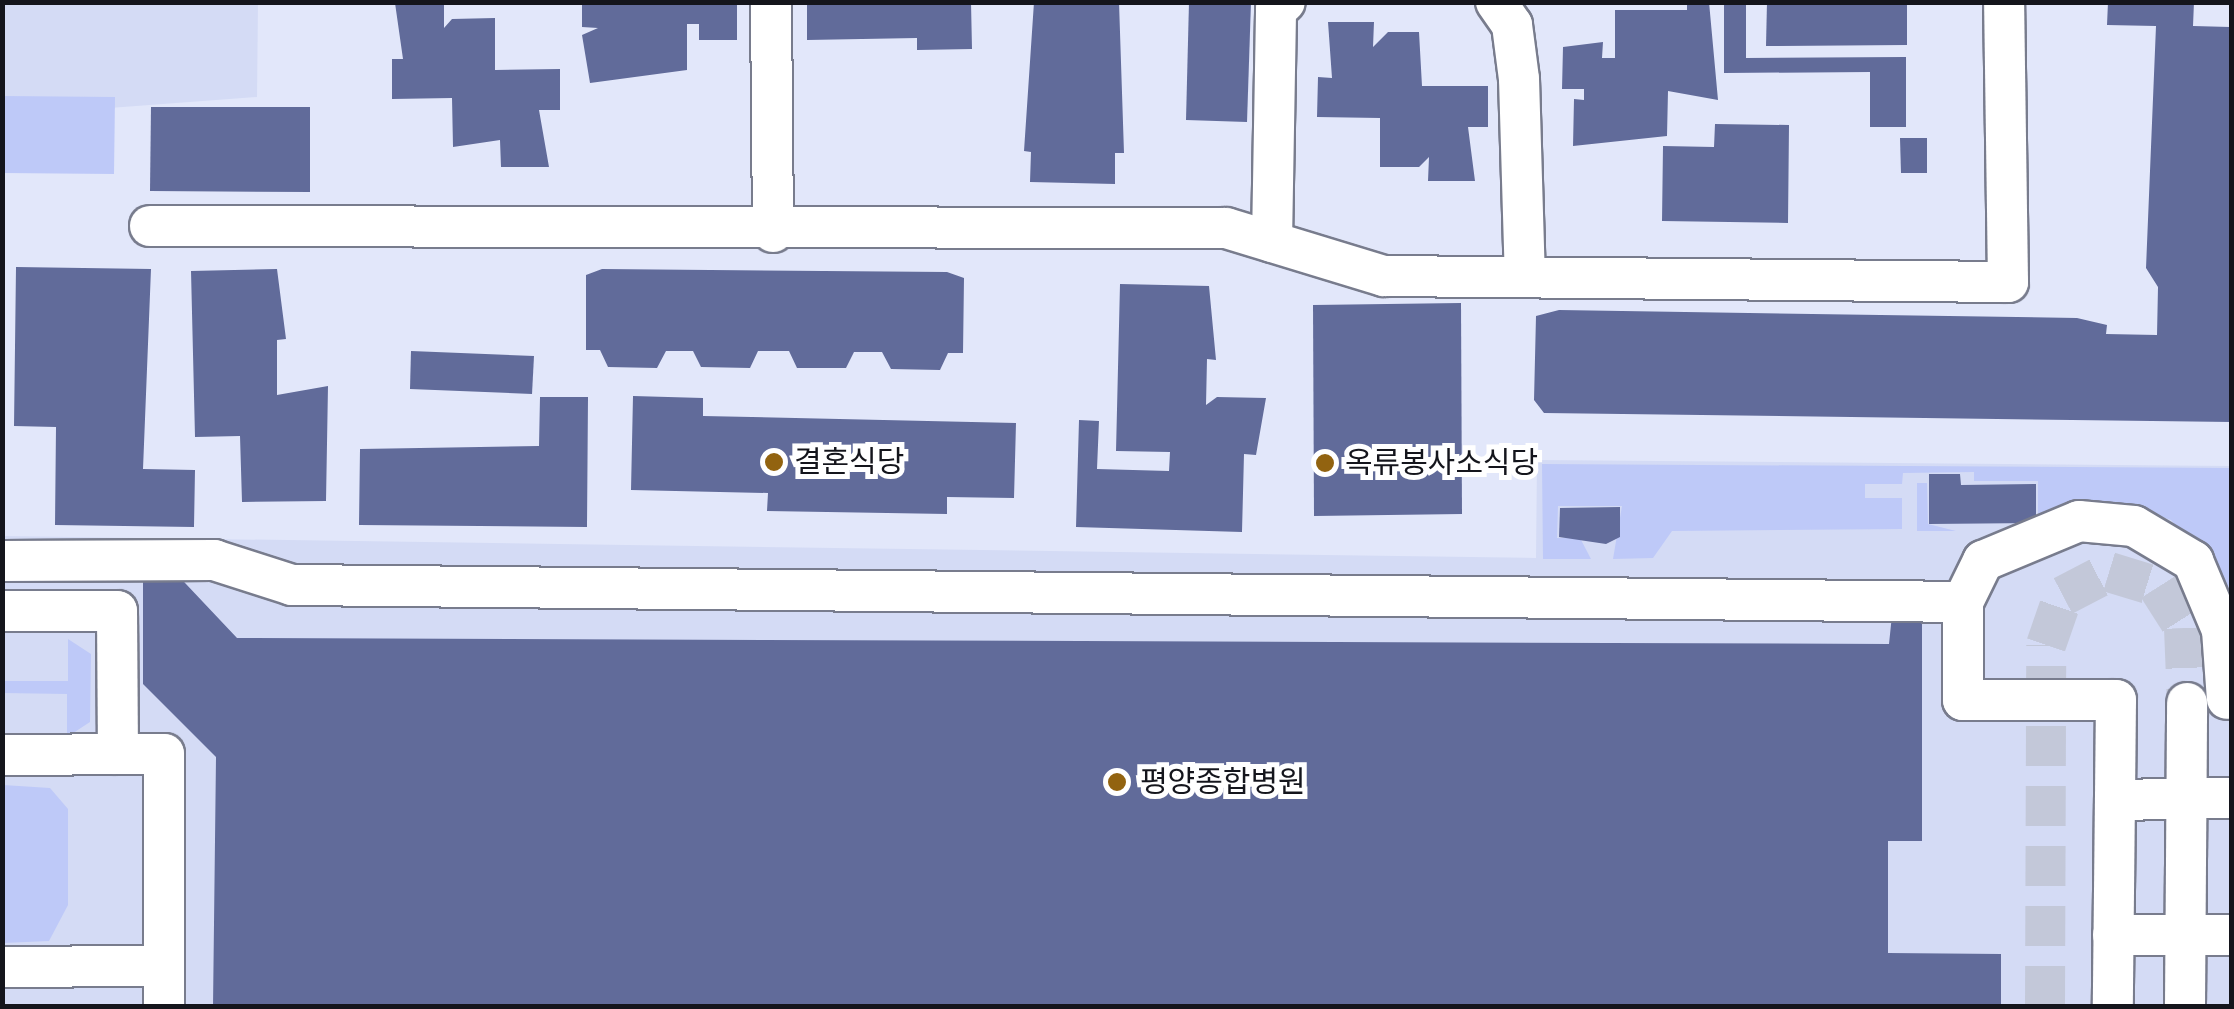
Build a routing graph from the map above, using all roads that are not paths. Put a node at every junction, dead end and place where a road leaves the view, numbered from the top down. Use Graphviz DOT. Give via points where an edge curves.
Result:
graph roads {
  1 [pos="771,2"];
  2 [pos="1285,2"];
  3 [pos="1496,2"];
  4 [pos="2004,2"];
  5 [pos="150,226"];
  6 [pos="774,232"];
  7 [pos="1272,242"];
  8 [pos="1525,277"];
  9 [pos="2,561"];
  10 [pos="1963,602"];
  11 [pos="2,611"];
  12 [pos="2227,698"];
  13 [pos="2187,703"];
  14 [pos="118,754"];
  15 [pos="2,755"];
  16 [pos="2186,798"];
  17 [pos="2232,798"];
  18 [pos="2115,800"];
  19 [pos="2114,935"];
  20 [pos="2186,935"];
  21 [pos="2232,936"];
  22 [pos="164,966"];
  23 [pos="2,967"];
  24 [pos="164,1006"];
  25 [pos="2113,1006"];
  26 [pos="2186,1006"];
  1 -- 6 [label="street"];
  2 -- 7 [label="street" via="1276,10"];
  3 -- 8 [label="street" via="1512,25 1520,79"];
  4 -- 8 [label="street" via="2008,282"];
  5 -- 6 [label="street"];
  6 -- 7 [label="street" via="1226,228"];
  7 -- 8 [label="street" via="1384,276"];
  9 -- 10 [label="street" via="214,560 292,585"];
  10 -- 12 [label="street" via="1983,561 2080,521 2134,526 2192,561 2222,630"];
  10 -- 18 [label="street" via="1963,700 2116,700"];
  11 -- 14 [label="street" via="117,611"];
  13 -- 16 [label="street"];
  14 -- 15 [label="street"];
  14 -- 22 [label="street" via="164,754"];
  16 -- 17 [label="street"];
  16 -- 18 [label="street"];
  16 -- 20 [label="street"];
  18 -- 19 [label="street"];
  19 -- 20 [label="street"];
  19 -- 25 [label="street"];
  20 -- 21 [label="street"];
  20 -- 26 [label="street"];
  22 -- 23 [label="street"];
  22 -- 24 [label="street"];
}
